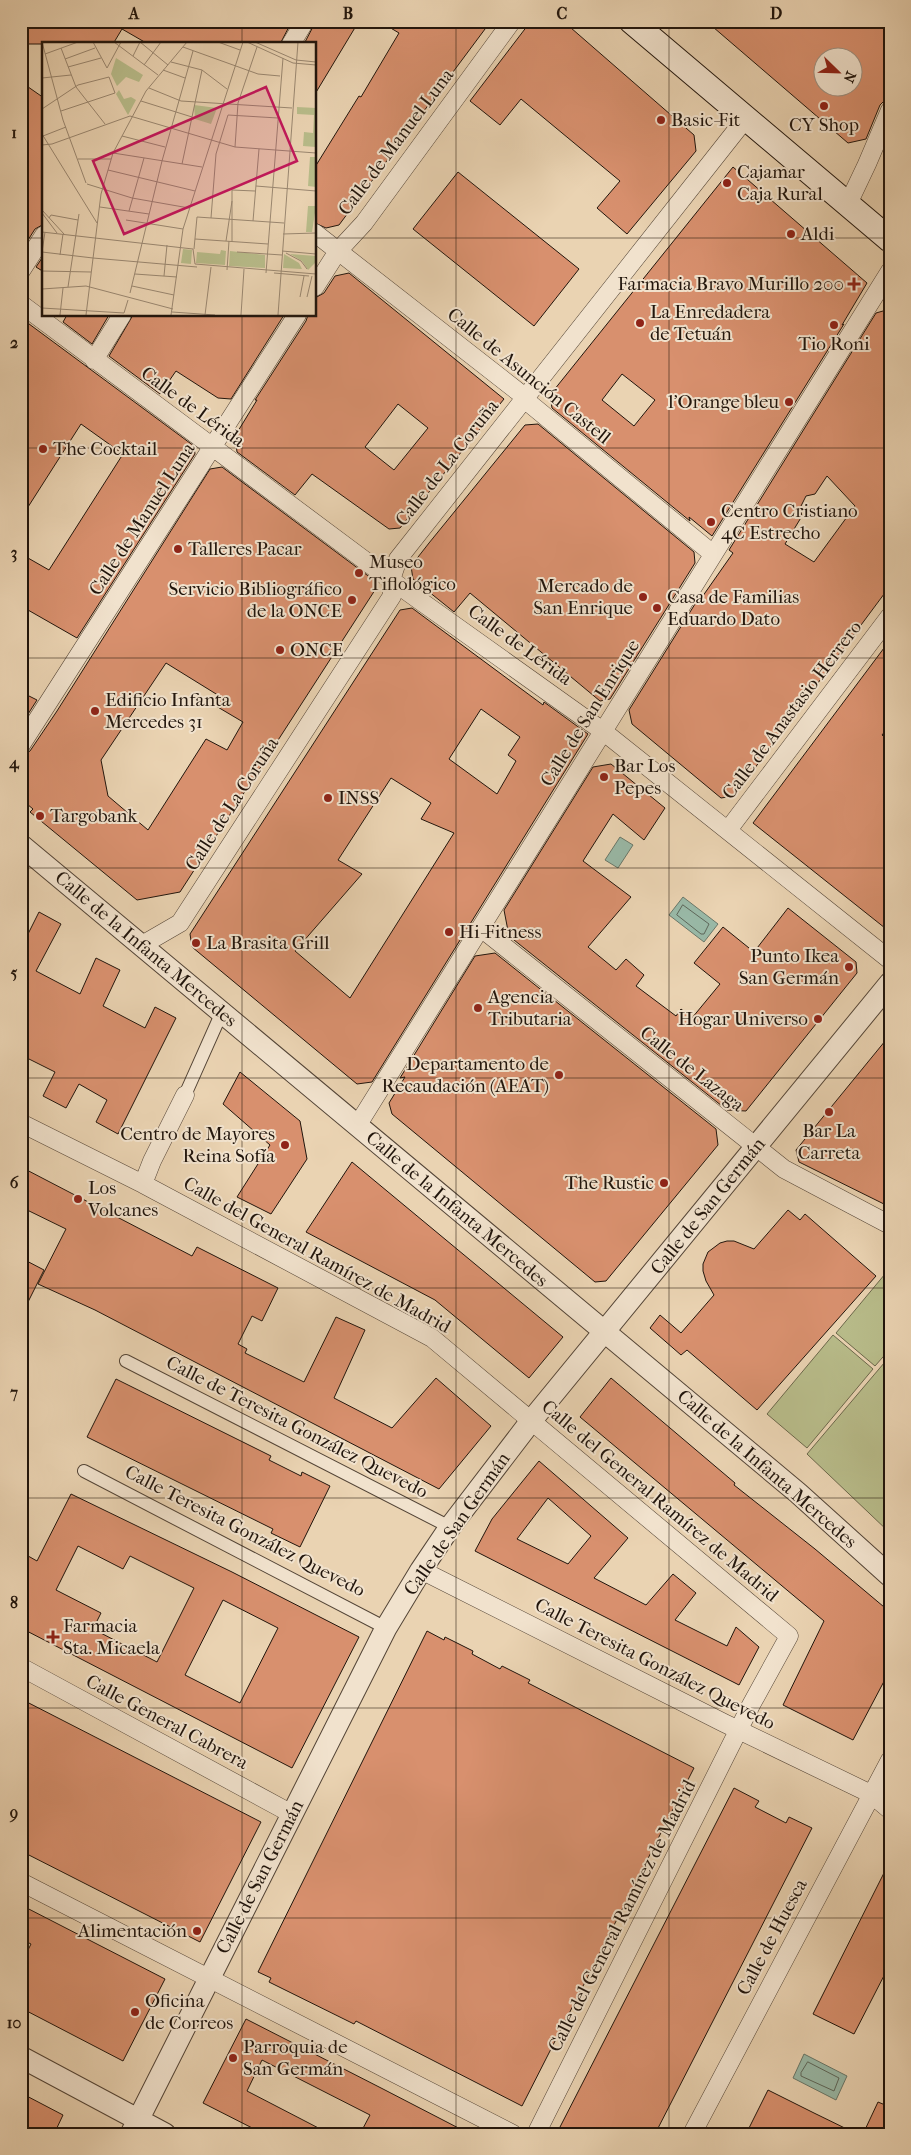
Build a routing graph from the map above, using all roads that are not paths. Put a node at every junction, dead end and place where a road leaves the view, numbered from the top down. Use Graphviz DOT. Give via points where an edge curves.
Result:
graph roads {
  1 [pos="305,21"];
  2 [pos="512,21"];
  3 [pos="631,21"];
  4 [pos="292,42"];
  5 [pos="890,110"];
  6 [pos="746,118"];
  7 [pos="848,204"];
  8 [pos="316,234"];
  9 [pos="42,238"];
  10 [pos="890,240"];
  11 [pos="338,251"];
  12 [pos="21,271"];
  13 [pos="890,271"];
  14 [pos="316,285"];
  15 [pos="21,304"];
  16 [pos="121,316"];
  17 [pos="296,316"];
  18 [pos="94,360"];
  19 [pos="525,397"];
  20 [pos="213,446"];
  21 [pos="714,554"];
  22 [pos="391,580"];
  23 [pos="890,616"];
  24 [pos="604,732"];
  25 [pos="21,745"];
  26 [pos="728,830"];
  27 [pos="21,845"];
  28 [pos="481,928"];
  29 [pos="142,945"];
  30 [pos="890,960"];
  31 [pos="890,983"];
  32 [pos="222,1012"];
  33 [pos="185,1095"];
  34 [pos="21,1123"];
  35 [pos="358,1126"];
  36 [pos="756,1147"];
  37 [pos="143,1184"];
  38 [pos="890,1225"];
  39 [pos="604,1332"];
  40 [pos="126,1361"];
  41 [pos="531,1421"];
  42 [pos="84,1472"];
  43 [pos="450,1527"];
  44 [pos="421,1570"];
  45 [pos="890,1576"];
  46 [pos="386,1628"];
  47 [pos="21,1667"];
  48 [pos="739,1731"];
  49 [pos="890,1760"];
  50 [pos="872,1794"];
  51 [pos="890,1810"];
  52 [pos="292,1814"];
  53 [pos="21,1882"];
  54 [pos="210,1978"];
  55 [pos="21,2057"];
  56 [pos="134,2127"];
  57 [pos="165,2134"];
  58 [pos="513,2134"];
  59 [pos="536,2134"];
  60 [pos="692,2134"];
  1 -- 4 [label="street"];
  2 -- 11 [label="street, Calle de Manuel Luna" via="364,224"];
  3 -- 6 [label="main road"];
  5 -- 7 [label="street"];
  6 -- 7 [label="main road"];
  6 -- 19 [label="street, Calle de La Coruña"];
  7 -- 10 [label="main road"];
  8 -- 11 [label="street, Calle de Asunción Castell"];
  9 -- 12 [label="street"];
  11 -- 14 [label="street, Calle de Manuel Luna"];
  11 -- 19 [label="street, Calle de Asunción Castell"];
  13 -- 21 [label="street, Calle de San Enrique"];
  15 -- 18 [label="street, Calle de Lérida"];
  16 -- 18 [label="street"];
  17 -- 20 [label="street, Calle de Manuel Luna"];
  18 -- 20 [label="street, Calle de Lérida"];
  19 -- 21 [label="street, Calle de Asunción Castell"];
  19 -- 22 [label="street, Calle de La Coruña" via="398,560"];
  20 -- 22 [label="street, Calle de Lérida"];
  20 -- 25 [label="street, Calle de Manuel Luna"];
  21 -- 24 [label="street, Calle de San Enrique"];
  22 -- 24 [label="street, Calle de Lérida"];
  22 -- 29 [label="street, Calle de La Coruña" via="392,596 180,923"];
  23 -- 26 [label="street, Calle de Anastasio Herrero"];
  24 -- 26 [label="street, Calle de Lérida"];
  24 -- 28 [label="street, Calle de San Enrique"];
  26 -- 30 [label="street, Calle de Lérida"];
  27 -- 29 [label="street, Calle de la Infanta Mercedes"];
  28 -- 35 [label="street, Calle de San Enrique"];
  28 -- 36 [label="street, Calle de Lazaga"];
  29 -- 32 [label="street, Calle de la Infanta Mercedes"];
  31 -- 36 [label="street, Calle de San Germán"];
  32 -- 33 [label="street"];
  32 -- 35 [label="street, Calle de la Infanta Mercedes"];
  33 -- 37 [label="street"];
  34 -- 37 [label="street, Calle del General Ramírez de Madrid"];
  35 -- 39 [label="street, Calle de la Infanta Mercedes"];
  36 -- 38 [label="street, Calle de Lazaga" via="784,1169"];
  36 -- 39 [label="street, Calle de San Germán"];
  37 -- 41 [label="street, Calle del General Ramírez de Madrid" via="432,1338"];
  39 -- 41 [label="street, Calle de San Germán"];
  39 -- 45 [label="street, Calle de la Infanta Mercedes" via="798,1493"];
  40 -- 43 [label="street, Calle de Teresita González Quevedo"];
  41 -- 43 [label="street, Calle de San Germán"];
  41 -- 48 [label="street, Calle del General Ramírez de Madrid" via="789,1636"];
  42 -- 46 [label="street, Calle Teresita González Quevedo"];
  43 -- 44 [label="street, Calle de San Germán"];
  44 -- 46 [label="street, Calle de San Germán"];
  44 -- 48 [label="street, Calle Teresita González Quevedo"];
  46 -- 52 [label="street, Calle de San Germán"];
  47 -- 52 [label="street, Calle General Cabrera"];
  48 -- 50 [label="street, Calle Teresita González Quevedo"];
  48 -- 59 [label="street, Calle del General Ramírez de Madrid"];
  49 -- 50 [label="street, Calle de Huesca"];
  50 -- 51 [label="street, Calle Teresita González Quevedo"];
  50 -- 60 [label="street, Calle de Huesca"];
  52 -- 54 [label="street, Calle de San Germán"];
  53 -- 54 [label="street"];
  54 -- 56 [label="street, Calle de San Germán"];
  54 -- 58 [label="street"];
  55 -- 56 [label="street"];
  56 -- 57 [label="street"];
}
